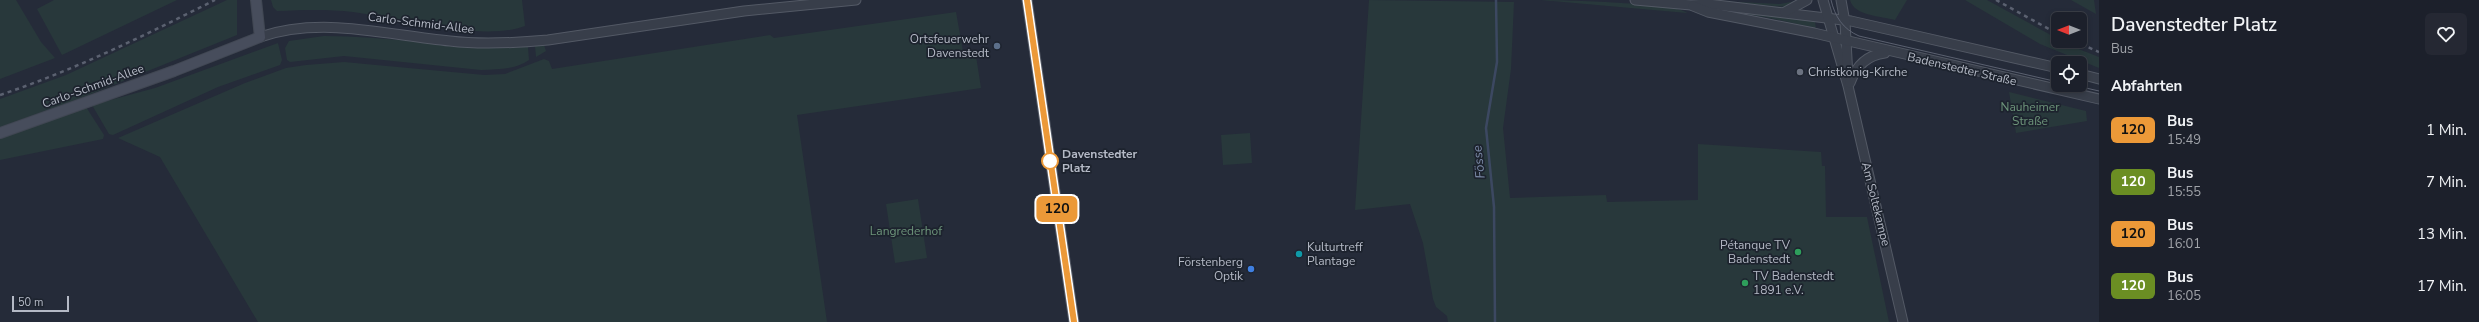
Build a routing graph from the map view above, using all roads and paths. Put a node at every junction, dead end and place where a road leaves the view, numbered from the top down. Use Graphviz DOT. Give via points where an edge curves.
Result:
graph roads {
  1 [pos="256,0"];
  2 [pos="856,0"];
  3 [pos="1026,0"];
  4 [pos="1635,0"];
  5 [pos="1807,0"];
  6 [pos="1823,0"];
  7 [pos="1841,0"];
  8 [pos="1691,5"];
  9 [pos="1785,12"];
  10 [pos="1827,18"];
  11 [pos="1845,20"];
  12 [pos="260,37"];
  13 [pos="1834,39"];
  14 [pos="1847,42"];
  15 [pos="1888,52"];
  16 [pos="2051,66"];
  17 [pos="2087,76"];
  18 [pos="2099,79"];
  19 [pos="1848,86"];
  20 [pos="2099,99"];
  21 [pos="0,134"];
  22 [pos="1074,322"];
  23 [pos="1903,322"];
  1 -- 12 [label="main road"];
  2 -- 12 [label="street, Carlo-Schmid-Allee" via="785,6 521,42 458,42 330,27 283,30"];
  3 -- 22 [label="street"];
  4 -- 8 [label="street"];
  5 -- 9 [label="street"];
  6 -- 10 [label="street"];
  7 -- 11 [label="street"];
  8 -- 9 [label="street" via="1708,4"];
  8 -- 13 [label="street" via="1708,12"];
  9 -- 10 [label="street"];
  10 -- 11 [label="street, Badenstedter Straße"];
  10 -- 13 [label="street, Am Soltekampe"];
  11 -- 14 [label="street"];
  11 -- 16 [label="street, Badenstedter Straße"];
  12 -- 21 [label="main road, Carlo-Schmid-Allee"];
  13 -- 14 [label="street"];
  13 -- 19 [label="street, Am Soltekampe"];
  14 -- 15 [label="street, Badenstedter Straße"];
  14 -- 19 [label="street, Am Soltekampe"];
  15 -- 19 [label="street" via="1876,54 1863,62"];
  15 -- 20 [label="street, Badenstedter Straße"];
  17 -- 18 [label="street"];
  19 -- 23 [label="street, Am Soltekampe"];
}
